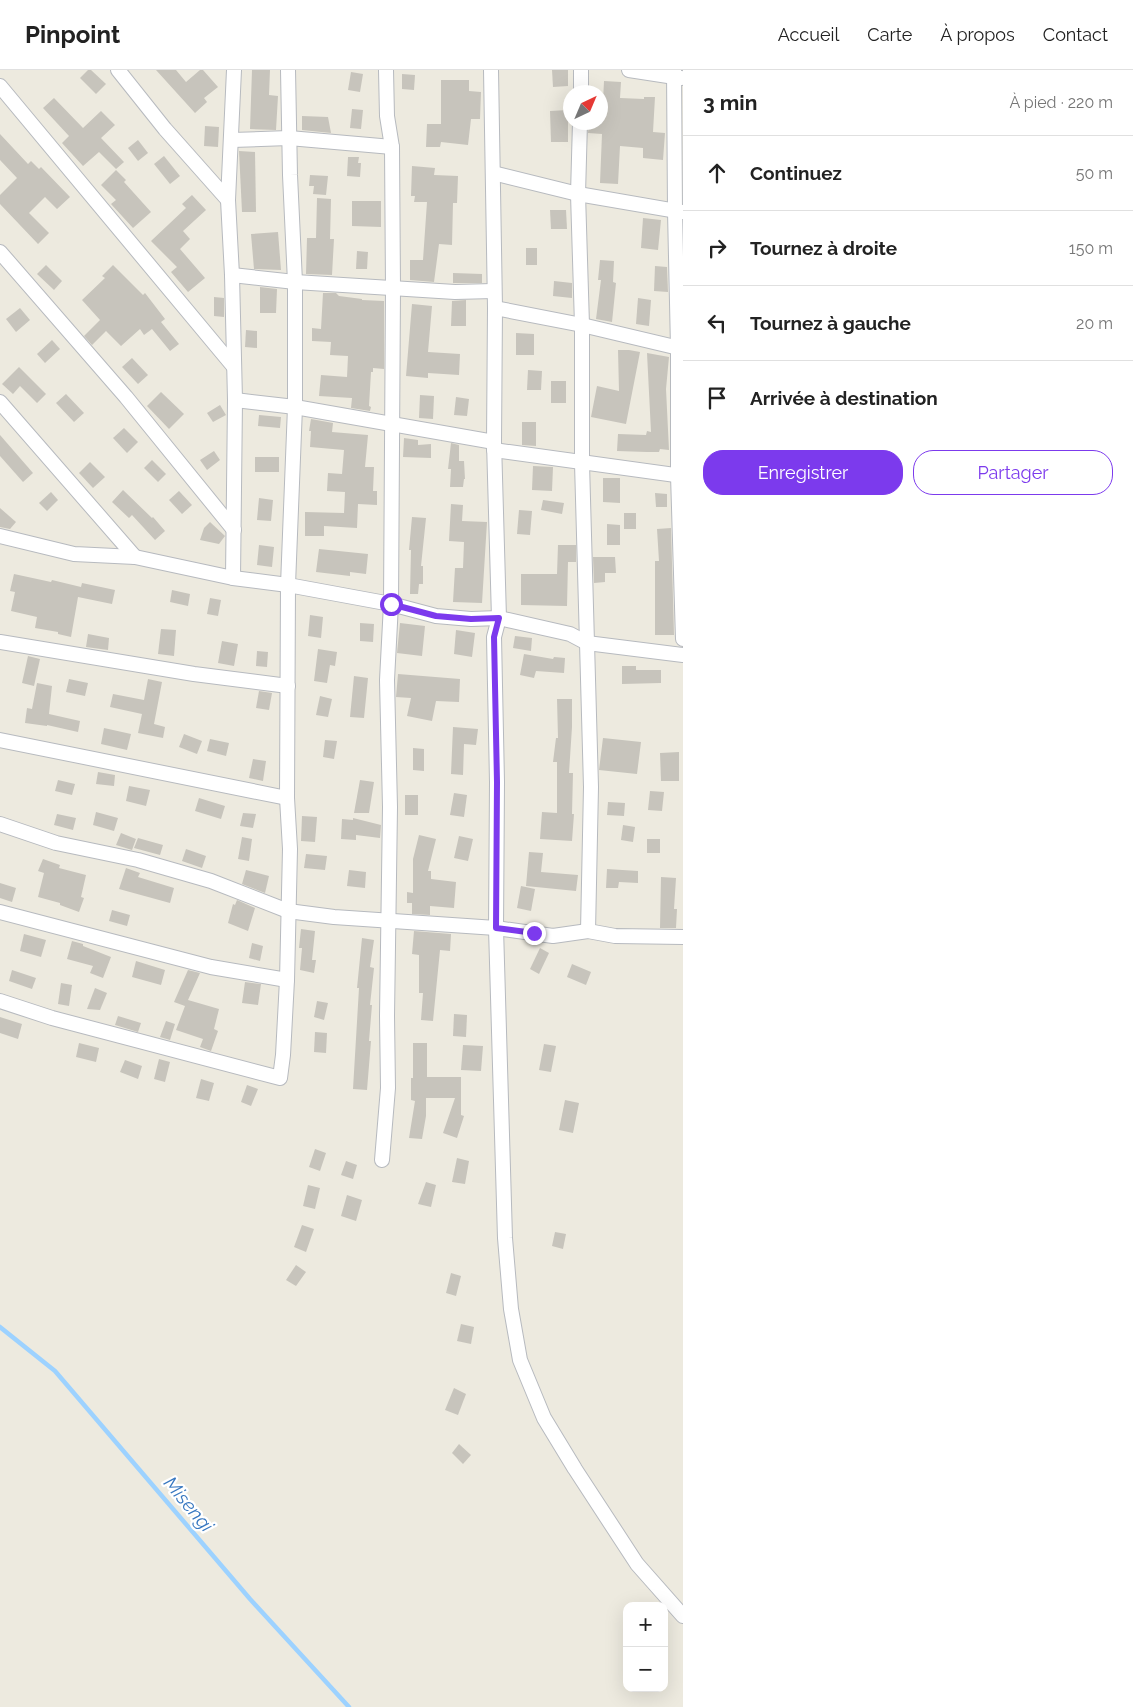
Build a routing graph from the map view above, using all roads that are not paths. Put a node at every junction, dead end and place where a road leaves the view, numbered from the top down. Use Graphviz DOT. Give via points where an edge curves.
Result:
graph roads {
  1 [pos="118,70"];
  2 [pos="234,70"];
  3 [pos="288,70"];
  4 [pos="386,70"];
  5 [pos="491,70"];
  6 [pos="581,70"];
  7 [pos="630,70"];
  8 [pos="677,75"];
  9 [pos="581,85"];
  10 [pos="0,86"];
  11 [pos="580,130"];
  12 [pos="289,138"];
  13 [pos="232,140"];
  14 [pos="392,147"];
  15 [pos="492,173"];
  16 [pos="578,194"];
  17 [pos="228,200"];
  18 [pos="679,211"];
  19 [pos="0,252"];
  20 [pos="232,275"];
  21 [pos="295,282"];
  22 [pos="393,288"];
  23 [pos="493,291"];
  24 [pos="495,308"];
  25 [pos="582,325"];
  26 [pos="681,348"];
  27 [pos="234,367"];
  28 [pos="235,400"];
  29 [pos="0,402"];
  30 [pos="295,408"];
  31 [pos="391,424"];
  32 [pos="494,446"];
  33 [pos="582,463"];
  34 [pos="680,476"];
  35 [pos="234,530"];
  36 [pos="0,536"];
  37 [pos="135,557"];
  38 [pos="233,578"];
  39 [pos="288,585"];
  40 [pos="391,604"];
  41 [pos="499,618"];
  42 [pos="683,639"];
  43 [pos="0,642"];
  44 [pos="587,643"];
  45 [pos="683,655"];
  46 [pos="288,686"];
  47 [pos="0,740"];
  48 [pos="287,798"];
  49 [pos="0,824"];
  50 [pos="288,911"];
  51 [pos="0,912"];
  52 [pos="389,921"];
  53 [pos="496,928"];
  54 [pos="588,931"];
  55 [pos="683,937"];
  56 [pos="287,980"];
  57 [pos="0,1001"];
  58 [pos="382,1160"];
  59 [pos="683,1616"];
  1 -- 17 [label="street"];
  2 -- 13 [label="street"];
  3 -- 12 [label="street"];
  4 -- 14 [label="street" via="387,116"];
  5 -- 15 [label="street"];
  6 -- 9 [label="street"];
  7 -- 8 [label="street"];
  8 -- 18 [label="street"];
  10 -- 27 [label="street"];
  11 -- 16 [label="street"];
  12 -- 13 [label="street"];
  12 -- 14 [label="street"];
  12 -- 21 [label="street"];
  13 -- 17 [label="street"];
  14 -- 22 [label="street"];
  15 -- 16 [label="street"];
  15 -- 23 [label="street"];
  16 -- 18 [label="street"];
  16 -- 25 [label="street"];
  17 -- 20 [label="street"];
  18 -- 26 [label="street"];
  19 -- 35 [label="street"];
  20 -- 21 [label="street"];
  20 -- 27 [label="street"];
  21 -- 22 [label="street"];
  21 -- 30 [label="street"];
  22 -- 23 [label="street"];
  22 -- 31 [label="street"];
  23 -- 24 [label="street"];
  24 -- 25 [label="street"];
  24 -- 32 [label="street"];
  25 -- 26 [label="street"];
  25 -- 33 [label="street"];
  26 -- 34 [label="street"];
  27 -- 28 [label="street"];
  28 -- 30 [label="street"];
  28 -- 35 [label="street"];
  29 -- 37 [label="street"];
  30 -- 31 [label="street"];
  30 -- 39 [label="street"];
  31 -- 32 [label="street"];
  31 -- 40 [label="street"];
  32 -- 33 [label="street"];
  32 -- 41 [label="street"];
  33 -- 34 [label="street"];
  33 -- 44 [label="street"];
  34 -- 42 [label="street"];
  35 -- 38 [label="street"];
  36 -- 37 [label="street" via="74,554"];
  37 -- 38 [label="street"];
  38 -- 39 [label="street"];
  39 -- 40 [label="street"];
  39 -- 46 [label="street"];
  40 -- 41 [label="street" via="436,616"];
  40 -- 52 [label="street" via="387,680"];
  41 -- 44 [label="street" via="570,634"];
  41 -- 53 [label="street" via="494,637"];
  43 -- 46 [label="street"];
  44 -- 45 [label="street"];
  44 -- 54 [label="street" via="591,787"];
  46 -- 48 [label="street"];
  47 -- 48 [label="street"];
  48 -- 50 [label="street" via="290,849"];
  49 -- 50 [label="street" via="56,842 138,860 211,882"];
  50 -- 52 [label="street"];
  50 -- 56 [label="street"];
  51 -- 56 [label="street" via="211,966"];
  52 -- 53 [label="street"];
  52 -- 58 [label="street" via="388,1088"];
  53 -- 54 [label="street" via="553,936"];
  53 -- 59 [label="street" via="505,1238 510,1309 520,1360 544,1418 575,1470 637,1564"];
  54 -- 55 [label="street" via="615,936"];
  56 -- 57 [label="street" via="280,1078 52,1018"];
}
